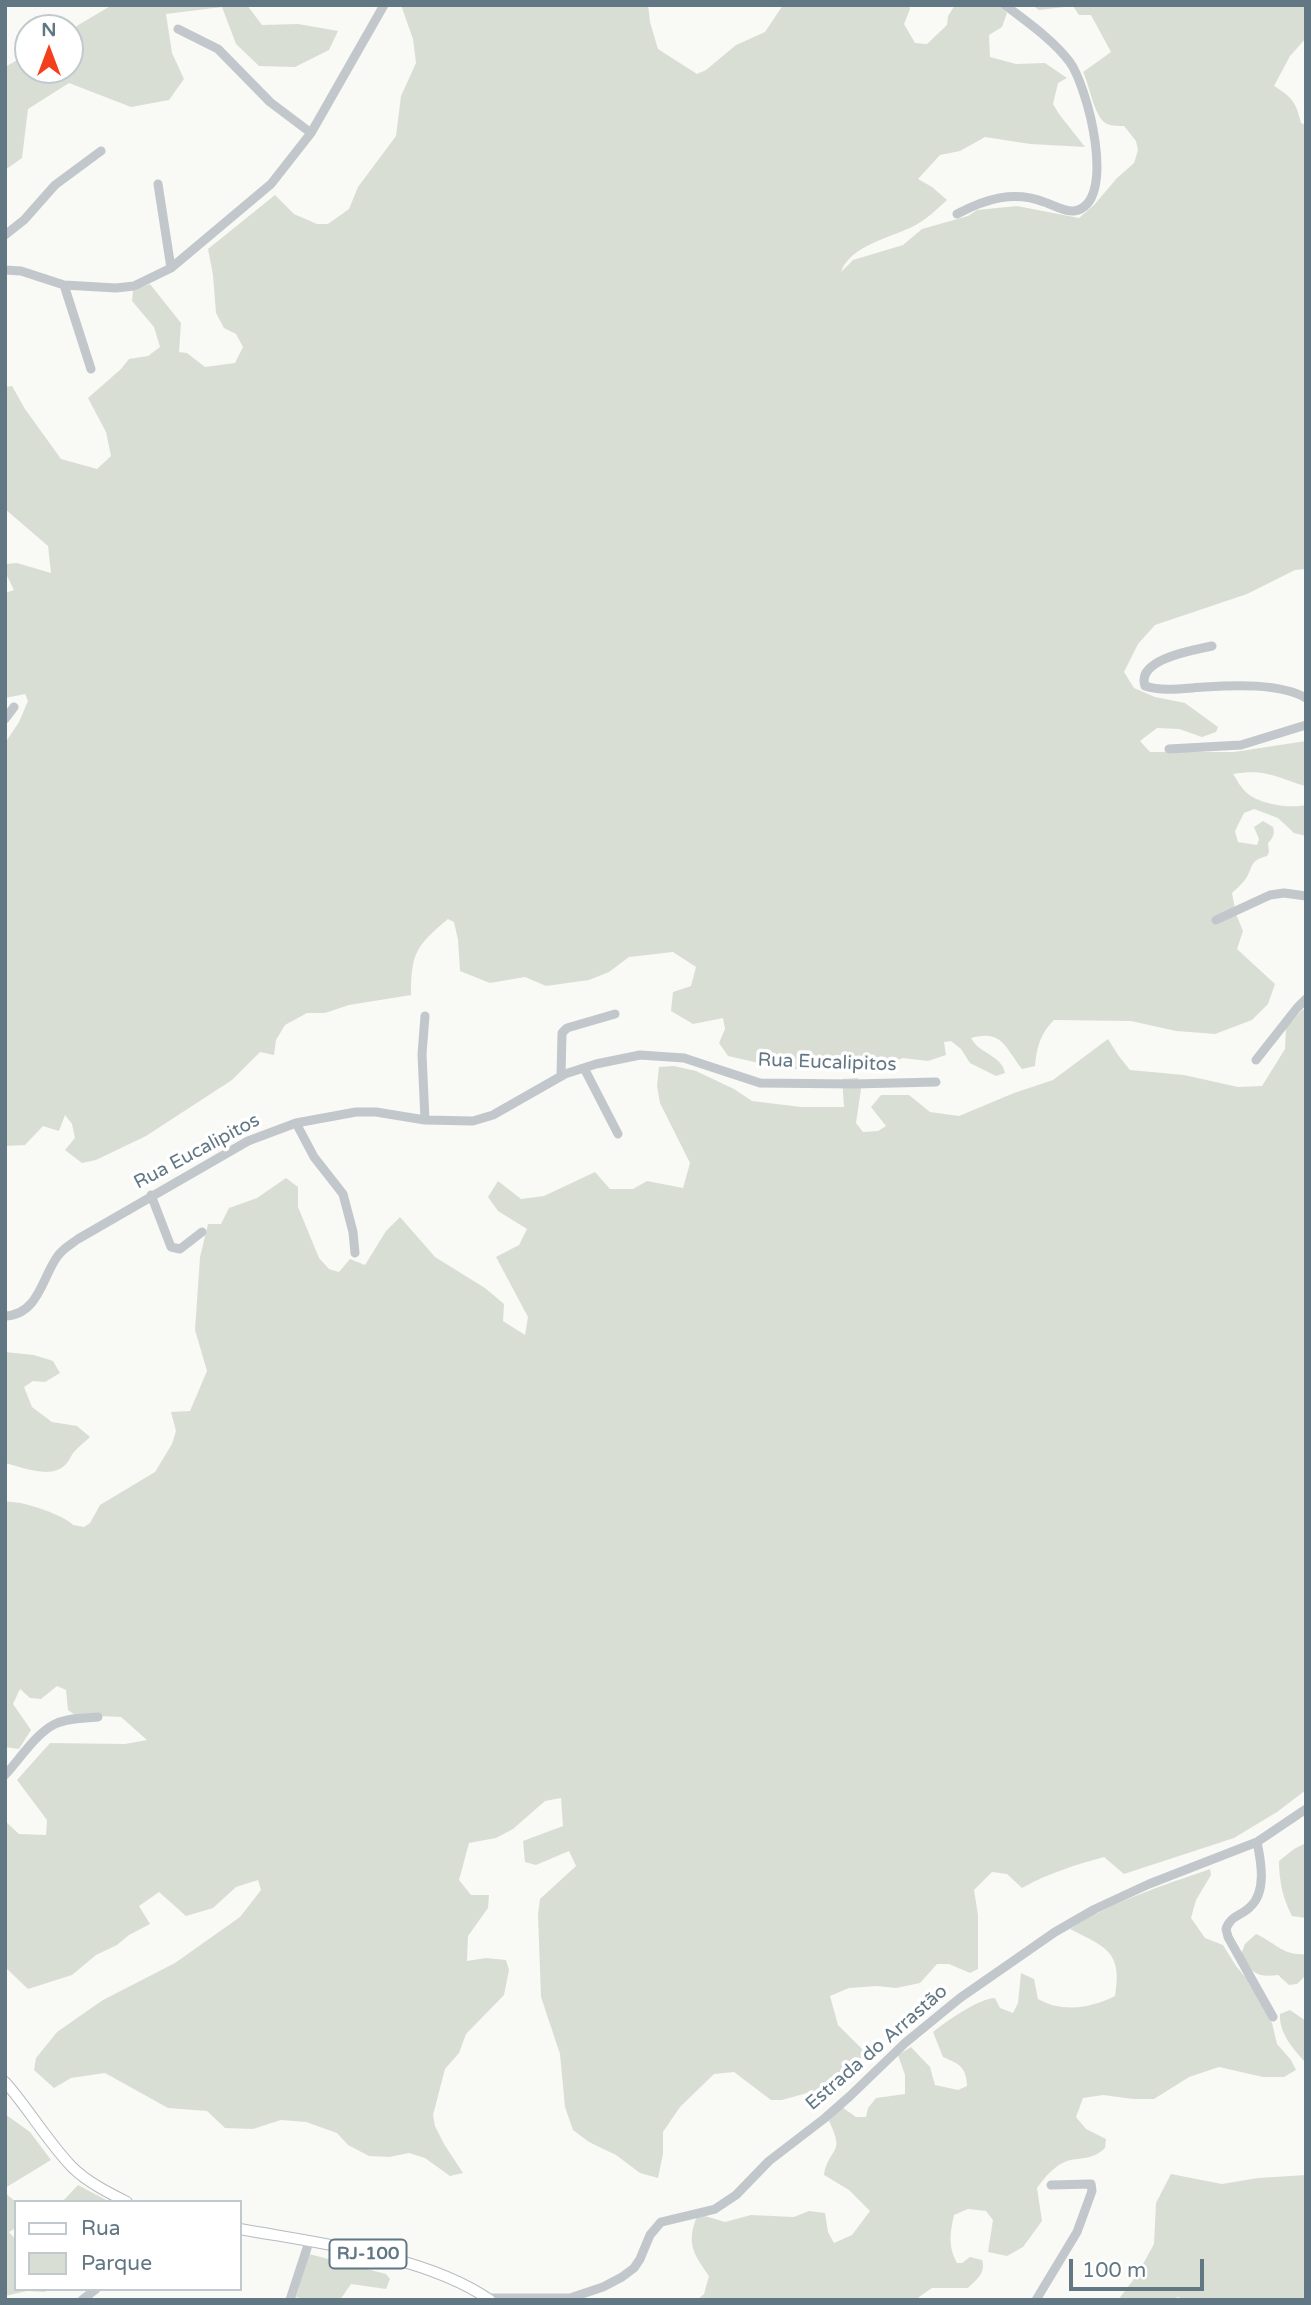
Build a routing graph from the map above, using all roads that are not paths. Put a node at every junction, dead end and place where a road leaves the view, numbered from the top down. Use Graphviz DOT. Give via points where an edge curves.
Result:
graph roads {
  1 [pos="384,5"];
  2 [pos="1004,5"];
  3 [pos="178,29"];
  4 [pos="311,133"];
  5 [pos="101,151"];
  6 [pos="158,184"];
  7 [pos="957,214"];
  8 [pos="5,235"];
  9 [pos="171,268"];
  10 [pos="5,270"];
  11 [pos="64,285"];
  12 [pos="91,369"];
  13 [pos="1212,646"];
  14 [pos="1306,698"];
  15 [pos="14,707"];
  16 [pos="5,719"];
  17 [pos="1306,725"];
  18 [pos="1169,749"];
  19 [pos="1306,896"];
  20 [pos="1216,920"];
  21 [pos="1306,999"];
  22 [pos="615,1014"];
  23 [pos="425,1016"];
  24 [pos="1256,1060"];
  25 [pos="584,1068"];
  26 [pos="561,1076"];
  27 [pos="936,1082"];
  28 [pos="425,1120"];
  29 [pos="296,1123"];
  30 [pos="618,1134"];
  31 [pos="151,1195"];
  32 [pos="202,1232"];
  33 [pos="355,1253"];
  34 [pos="5,1315"];
  35 [pos="98,1717"];
  36 [pos="5,1775"];
  37 [pos="1306,1809"];
  38 [pos="1257,1842"];
  39 [pos="1273,2017"];
  40 [pos="5,2082"];
  41 [pos="1051,2185"];
  42 [pos="123,2200"];
  43 [pos="242,2229"];
  44 [pos="309,2242"];
  45 [pos="489,2299"];
  46 [pos="290,2300"];
  47 [pos="1036,2300"];
  1 -- 4 [label="street"];
  2 -- 7 [label="street" via="1071,62 1087,100 1096,148 1096,190 1092,200 1075,211 1018,195 975,204"];
  3 -- 4 [label="street" via="218,49 270,102"];
  4 -- 9 [label="street" via="271,184"];
  5 -- 8 [label="street" via="55,185"];
  6 -- 9 [label="street"];
  9 -- 11 [label="street" via="134,286"];
  10 -- 11 [label="street"];
  11 -- 12 [label="street"];
  13 -- 14 [label="street" via="1176,653 1151,667 1144,673 1145,686 1284,689"];
  15 -- 16 [label="street"];
  17 -- 18 [label="street" via="1241,745"];
  19 -- 20 [label="street" via="1270,895"];
  21 -- 24 [label="street"];
  22 -- 26 [label="street" via="562,1032"];
  23 -- 28 [label="street"];
  25 -- 26 [label="street, Rua Eucalipitos"];
  25 -- 27 [label="street, Rua Eucalipitos" via="640,1055 684,1058 760,1083"];
  25 -- 30 [label="street"];
  26 -- 28 [label="street, Rua Eucalipitos" via="493,1115 473,1121"];
  28 -- 29 [label="street, Rua Eucalipitos" via="356,1112"];
  29 -- 31 [label="street, Rua Eucalipitos" via="247,1141"];
  29 -- 33 [label="street" via="314,1157 343,1194"];
  31 -- 32 [label="street" via="171,1247 180,1249"];
  31 -- 34 [label="street, Rua Eucalipitos" via="63,1249 35,1299 25,1309"];
  35 -- 36 [label="street" via="54,1725"];
  37 -- 38 [label="street, Estrada do Arrastão"];
  38 -- 39 [label="street" via="1261,1859 1258,1894 1226,1929"];
  38 -- 45 [label="street, Estrada do Arrastão" via="1149,1884 1055,1932 905,2043 727,2201 715,2209 661,2222 634,2268 622,2277 570,2298"];
  40 -- 42 [label="main road" via="74,2169"];
  41 -- 47 [label="street" via="1091,2184 1092,2191 1077,2232"];
  43 -- 44 [label="main road, RJ-100"];
  44 -- 45 [label="main road, RJ-100" via="427,2270"];
  44 -- 46 [label="street"];
}
